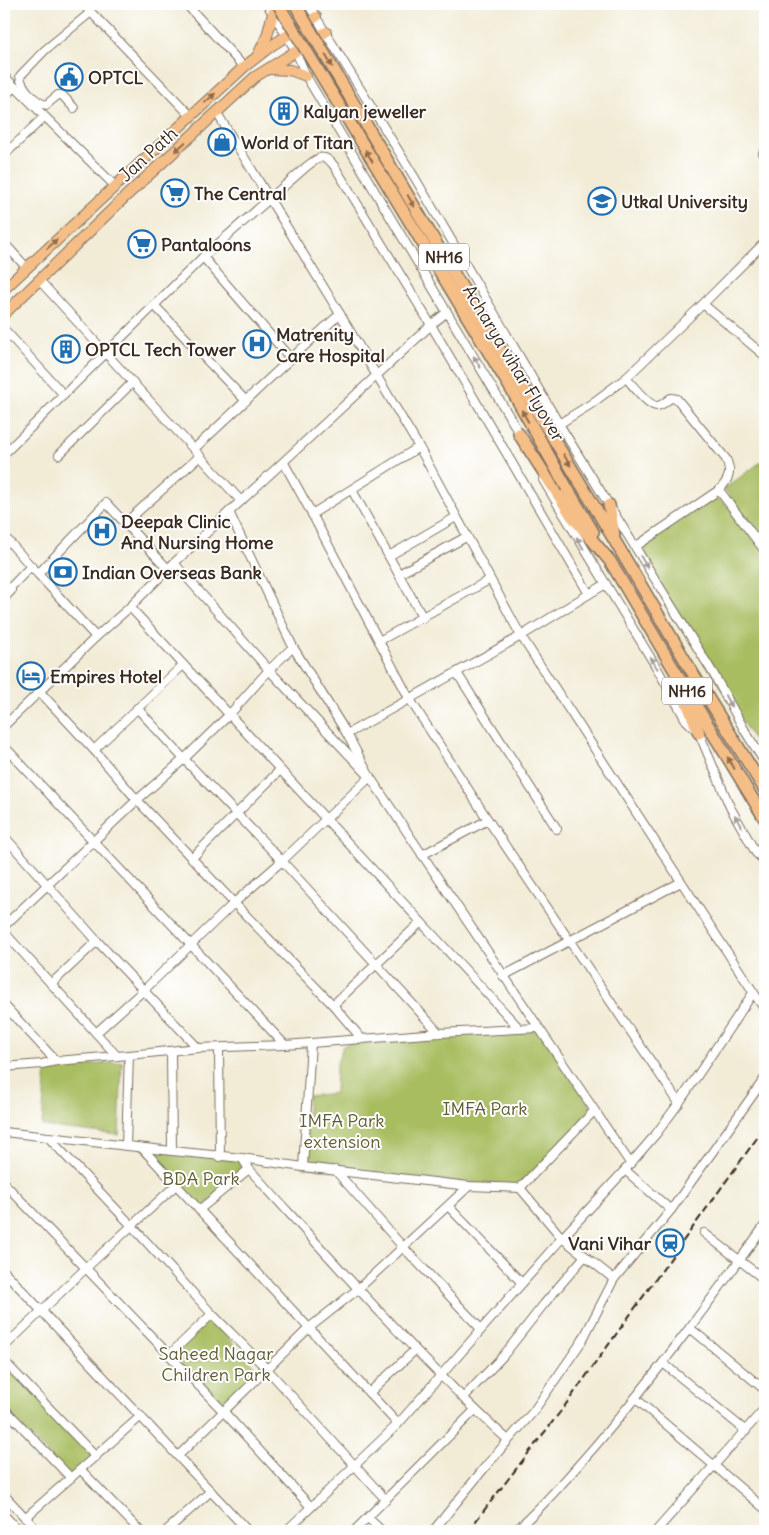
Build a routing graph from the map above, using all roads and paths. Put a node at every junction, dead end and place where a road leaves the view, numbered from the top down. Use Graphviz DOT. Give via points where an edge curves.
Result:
graph roads {
  1 [pos="83,4"];
  2 [pos="186,4"];
  3 [pos="295,4"];
  4 [pos="308,4"];
  5 [pos="273,7"];
  6 [pos="91,12"];
  7 [pos="316,17"];
  8 [pos="326,32"];
  9 [pos="287,36"];
  10 [pos="296,51"];
  11 [pos="258,56"];
  12 [pos="244,68"];
  13 [pos="269,68"];
  14 [pos="4,76"];
  15 [pos="306,76"];
  16 [pos="14,87"];
  17 [pos="4,97"];
  18 [pos="74,108"];
  19 [pos="217,113"];
  20 [pos="44,116"];
  21 [pos="191,116"];
  22 [pos="4,155"];
  23 [pos="115,186"];
  24 [pos="269,199"];
  25 [pos="765,242"];
  26 [pos="4,243"];
  27 [pos="203,257"];
  28 [pos="27,268"];
  29 [pos="39,280"];
  30 [pos="4,289"];
  31 [pos="703,304"];
  32 [pos="154,305"];
  33 [pos="447,312"];
  34 [pos="4,314"];
  35 [pos="340,314"];
  36 [pos="431,325"];
  37 [pos="4,329"];
  38 [pos="106,353"];
  39 [pos="765,356"];
  40 [pos="290,358"];
  41 [pos="376,375"];
  42 [pos="626,378"];
  43 [pos="133,382"];
  44 [pos="64,395"];
  45 [pos="246,402"];
  46 [pos="559,424"];
  47 [pos="520,434"];
  48 [pos="419,447"];
  49 [pos="194,449"];
  50 [pos="4,454"];
  51 [pos="59,455"];
  52 [pos="200,456"];
  53 [pos="284,463"];
  54 [pos="352,490"];
  55 [pos="718,490"];
  56 [pos="241,502"];
  57 [pos="609,505"];
  58 [pos="229,512"];
  59 [pos="312,514"];
  60 [pos="456,517"];
  61 [pos="125,523"];
  62 [pos="4,536"];
  63 [pos="466,537"];
  64 [pos="616,542"];
  65 [pos="635,547"];
  66 [pos="765,551"];
  67 [pos="389,556"];
  68 [pos="610,561"];
  69 [pos="174,563"];
  70 [pos="31,566"];
  71 [pos="168,569"];
  72 [pos="38,574"];
  73 [pos="399,574"];
  74 [pos="489,580"];
  75 [pos="606,584"];
  76 [pos="589,594"];
  77 [pos="4,598"];
  78 [pos="130,607"];
  79 [pos="423,618"];
  80 [pos="520,636"];
  81 [pos="96,637"];
  82 [pos="379,642"];
  83 [pos="293,646"];
  84 [pos="183,665"];
  85 [pos="672,666"];
  86 [pos="269,670"];
  87 [pos="456,673"];
  88 [pos="40,692"];
  89 [pos="409,698"];
  90 [pos="138,708"];
  91 [pos="228,714"];
  92 [pos="4,726"];
  93 [pos="699,733"];
  94 [pos="347,734"];
  95 [pos="4,746"];
  96 [pos="94,750"];
  97 [pos="184,759"];
  98 [pos="765,763"];
  99 [pos="280,770"];
  100 [pos="370,777"];
  101 [pos="765,790"];
  102 [pos="137,800"];
  103 [pos="236,813"];
  104 [pos="327,819"];
  105 [pos="765,819"];
  106 [pos="488,820"];
  107 [pos="557,829"];
  108 [pos="4,836"];
  109 [pos="93,842"];
  110 [pos="422,855"];
  111 [pos="192,858"];
  112 [pos="282,861"];
  113 [pos="765,861"];
  114 [pos="680,882"];
  115 [pos="48,884"];
  116 [pos="234,903"];
  117 [pos="422,922"];
  118 [pos="4,926"];
  119 [pos="4,932"];
  120 [pos="97,940"];
  121 [pos="570,940"];
  122 [pos="190,945"];
  123 [pos="376,964"];
  124 [pos="503,976"];
  125 [pos="51,984"];
  126 [pos="144,989"];
  127 [pos="753,993"];
  128 [pos="4,1004"];
  129 [pos="333,1005"];
  130 [pos="765,1010"];
  131 [pos="518,1028"];
  132 [pos="539,1028"];
  133 [pos="439,1033"];
  134 [pos="96,1034"];
  135 [pos="362,1039"];
  136 [pos="311,1043"];
  137 [pos="285,1045"];
  138 [pos="198,1048"];
  139 [pos="219,1048"];
  140 [pos="171,1051"];
  141 [pos="129,1055"];
  142 [pos="117,1056"];
  143 [pos="56,1061"];
  144 [pos="4,1067"];
  145 [pos="765,1078"];
  146 [pos="679,1103"];
  147 [pos="594,1111"];
  148 [pos="4,1132"];
  149 [pos="48,1137"];
  150 [pos="126,1146"];
  151 [pos="142,1148"];
  152 [pos="172,1151"];
  153 [pos="220,1157"];
  154 [pos="242,1158"];
  155 [pos="627,1166"];
  156 [pos="303,1167"];
  157 [pos="249,1169"];
  158 [pos="335,1170"];
  159 [pos="4,1183"];
  160 [pos="176,1186"];
  161 [pos="469,1186"];
  162 [pos="520,1188"];
  163 [pos="448,1206"];
  164 [pos="199,1210"];
  165 [pos="671,1210"];
  166 [pos="765,1225"];
  167 [pos="132,1226"];
  168 [pos="704,1233"];
  169 [pos="562,1238"];
  170 [pos="403,1247"];
  171 [pos="585,1256"];
  172 [pos="740,1260"];
  173 [pos="86,1268"];
  174 [pos="4,1271"];
  175 [pos="614,1279"];
  176 [pos="765,1280"];
  177 [pos="522,1283"];
  178 [pos="358,1289"];
  179 [pos="41,1311"];
  180 [pos="212,1314"];
  181 [pos="309,1328"];
  182 [pos="690,1328"];
  183 [pos="481,1330"];
  184 [pos="4,1347"];
  185 [pos="415,1350"];
  186 [pos="169,1354"];
  187 [pos="4,1361"];
  188 [pos="663,1362"];
  189 [pos="267,1369"];
  190 [pos="440,1375"];
  191 [pos="765,1390"];
  192 [pos="369,1393"];
  193 [pos="463,1398"];
  194 [pos="636,1398"];
  195 [pos="4,1408"];
  196 [pos="475,1410"];
  197 [pos="223,1411"];
  198 [pos="764,1412"];
  199 [pos="141,1416"];
  200 [pos="398,1424"];
  201 [pos="746,1431"];
  202 [pos="508,1440"];
  203 [pos="178,1456"];
  204 [pos="96,1457"];
  205 [pos="355,1465"];
  206 [pos="714,1466"];
  207 [pos="81,1470"];
  208 [pos="71,1478"];
  209 [pos="211,1491"];
  210 [pos="4,1500"];
  211 [pos="386,1500"];
  212 [pos="311,1507"];
  213 [pos="765,1509"];
  214 [pos="4,1515"];
  215 [pos="25,1518"];
  216 [pos="368,1518"];
  217 [pos="169,1530"];
  218 [pos="290,1530"];
  219 [pos="19,1531"];
  220 [pos="32,1531"];
  221 [pos="38,1531"];
  222 [pos="140,1531"];
  223 [pos="248,1531"];
  224 [pos="354,1531"];
  225 [pos="382,1531"];
  226 [pos="433,1531"];
  227 [pos="515,1531"];
  228 [pos="656,1531"];
  1 -- 6 [label="street"];
  2 -- 12 [label="street"];
  3 -- 64 [label="highway, Acharya vihar Flyover / NH16, one-way, bridge"];
  4 -- 7 [label="street"];
  5 -- 9 [label="street"];
  5 -- 11 [label="main road" via="267,36"];
  68 -- 5 [label="highway, Acharya vihar Flyover / NH16, one-way, bridge" via="490,355"];
  6 -- 18 [label="street" via="45,50 20,76 22,84 40,103 46,105 60,94"];
  6 -- 21 [label="street"];
  7 -- 8 [label="street"];
  7 -- 9 [label="main road, Jan Path"];
  8 -- 10 [label="main road, Jan Path"];
  8 -- 46 [label="street"];
  9 -- 10 [label="street"];
  9 -- 11 [label="main road, Jan Path"];
  10 -- 13 [label="main road, Jan Path"];
  10 -- 15 [label="street"];
  11 -- 12 [label="main road, Jan Path"];
  21 -- 12 [label="main road, Jan Path, one-way"];
  13 -- 15 [label="main road"];
  13 -- 19 [label="main road, Jan Path"];
  14 -- 16 [label="street"];
  15 -- 33 [label="street"];
  16 -- 17 [label="street"];
  16 -- 20 [label="street"];
  19 -- 24 [label="street"];
  19 -- 29 [label="main road, Jan Path, one-way"];
  20 -- 22 [label="street"];
  20 -- 23 [label="street"];
  21 -- 23 [label="main road, Jan Path"];
  28 -- 23 [label="main road, Jan Path, one-way"];
  24 -- 27 [label="street"];
  24 -- 35 [label="street"];
  24 -- 36 [label="street" via="314,161 324,157 330,160"];
  25 -- 31 [label="street"];
  26 -- 28 [label="street"];
  27 -- 32 [label="street"];
  27 -- 40 [label="street"];
  28 -- 30 [label="main road, Jan Path"];
  29 -- 34 [label="main road, Jan Path"];
  29 -- 38 [label="street"];
  31 -- 39 [label="street"];
  31 -- 42 [label="street"];
  32 -- 38 [label="street"];
  32 -- 45 [label="street"];
  33 -- 36 [label="street"];
  47 -- 33 [label="street, one-way"];
  35 -- 40 [label="street"];
  35 -- 41 [label="street"];
  36 -- 41 [label="street"];
  36 -- 76 [label="street"];
  37 -- 44 [label="street"];
  38 -- 43 [label="street"];
  38 -- 44 [label="street"];
  40 -- 45 [label="street"];
  41 -- 48 [label="street"];
  41 -- 53 [label="street"];
  42 -- 46 [label="street"];
  42 -- 55 [label="street" via="655,406 677,399 726,459 730,474"];
  43 -- 49 [label="street"];
  43 -- 51 [label="street"];
  44 -- 50 [label="street"];
  45 -- 49 [label="street"];
  46 -- 57 [label="street"];
  47 -- 68 [label="highway" via="572,516"];
  75 -- 47 [label="street, one-way" via="548,490"];
  48 -- 54 [label="street"];
  48 -- 60 [label="street"];
  49 -- 52 [label="street"];
  52 -- 56 [label="street"];
  52 -- 61 [label="street"];
  53 -- 56 [label="street"];
  53 -- 59 [label="street"];
  54 -- 59 [label="street"];
  54 -- 67 [label="street"];
  55 -- 65 [label="street"];
  55 -- 66 [label="street"];
  56 -- 58 [label="street"];
  57 -- 64 [label="highway"];
  57 -- 65 [label="street"];
  58 -- 69 [label="street"];
  58 -- 83 [label="street"];
  59 -- 82 [label="street"];
  60 -- 63 [label="street"];
  60 -- 67 [label="street"];
  61 -- 71 [label="street"];
  61 -- 72 [label="street" via="106,503"];
  62 -- 70 [label="street"];
  63 -- 73 [label="street"];
  63 -- 74 [label="street"];
  64 -- 101 [label="highway, NH16"];
  65 -- 98 [label="street, one-way"];
  67 -- 73 [label="street"];
  68 -- 85 [label="highway, NH16"];
  69 -- 71 [label="street"];
  69 -- 86 [label="street"];
  70 -- 72 [label="street"];
  70 -- 77 [label="street"];
  71 -- 78 [label="street"];
  72 -- 81 [label="street"];
  73 -- 79 [label="street"];
  74 -- 79 [label="street"];
  74 -- 80 [label="street"];
  75 -- 76 [label="street"];
  93 -- 75 [label="street, one-way" via="686,720"];
  76 -- 80 [label="street"];
  78 -- 81 [label="street"];
  78 -- 84 [label="street"];
  79 -- 82 [label="street"];
  80 -- 87 [label="street"];
  80 -- 114 [label="street"];
  81 -- 88 [label="street"];
  82 -- 89 [label="street"];
  83 -- 86 [label="street"];
  83 -- 94 [label="street"];
  84 -- 90 [label="street"];
  84 -- 91 [label="street"];
  85 -- 93 [label="highway"];
  105 -- 85 [label="highway, NH16, one-way"];
  86 -- 91 [label="street"];
  86 -- 100 [label="street"];
  87 -- 89 [label="street"];
  87 -- 107 [label="street"];
  88 -- 92 [label="street"];
  88 -- 96 [label="street"];
  89 -- 94 [label="street"];
  89 -- 106 [label="street"];
  90 -- 96 [label="street"];
  90 -- 97 [label="street"];
  91 -- 97 [label="street"];
  91 -- 99 [label="street"];
  113 -- 93 [label="street, one-way" via="756,853 730,807"];
  94 -- 100 [label="street"];
  95 -- 109 [label="street"];
  96 -- 102 [label="street"];
  97 -- 102 [label="street"];
  97 -- 103 [label="street"];
  99 -- 103 [label="street"];
  99 -- 104 [label="street"];
  100 -- 104 [label="street"];
  100 -- 110 [label="street"];
  102 -- 109 [label="street"];
  102 -- 111 [label="street"];
  103 -- 111 [label="street"];
  103 -- 112 [label="street"];
  104 -- 112 [label="street"];
  104 -- 117 [label="street"];
  106 -- 110 [label="street"];
  106 -- 121 [label="street"];
  108 -- 115 [label="street"];
  109 -- 115 [label="street"];
  109 -- 122 [label="street"];
  110 -- 124 [label="street"];
  111 -- 116 [label="street"];
  112 -- 116 [label="street"];
  112 -- 123 [label="street"];
  114 -- 121 [label="street"];
  114 -- 127 [label="street"];
  115 -- 118 [label="street"];
  115 -- 120 [label="street"];
  116 -- 122 [label="street"];
  116 -- 129 [label="street"];
  117 -- 123 [label="street"];
  117 -- 131 [label="street"];
  119 -- 125 [label="street"];
  120 -- 125 [label="street"];
  120 -- 126 [label="street"];
  121 -- 124 [label="street"];
  121 -- 146 [label="street"];
  122 -- 126 [label="street"];
  122 -- 137 [label="street"];
  123 -- 129 [label="street"];
  123 -- 133 [label="street"];
  124 -- 132 [label="street"];
  125 -- 134 [label="street"];
  126 -- 134 [label="street"];
  126 -- 138 [label="street"];
  127 -- 130 [label="street"];
  127 -- 146 [label="street"];
  128 -- 143 [label="street"];
  129 -- 135 [label="street"];
  131 -- 132 [label="street"];
  131 -- 133 [label="street"];
  132 -- 147 [label="street"];
  133 -- 135 [label="street"];
  134 -- 142 [label="street"];
  135 -- 136 [label="street"];
  136 -- 137 [label="street"];
  136 -- 156 [label="street"];
  137 -- 139 [label="street"];
  138 -- 139 [label="street"];
  138 -- 140 [label="street"];
  139 -- 153 [label="street"];
  140 -- 141 [label="street"];
  140 -- 152 [label="street"];
  141 -- 142 [label="street"];
  141 -- 150 [label="street"];
  142 -- 143 [label="street"];
  143 -- 144 [label="street"];
  145 -- 165 [label="street"];
  146 -- 155 [label="street"];
  147 -- 155 [label="street"];
  147 -- 162 [label="street"];
  148 -- 149 [label="street"];
  149 -- 150 [label="street"];
  149 -- 167 [label="street"];
  150 -- 151 [label="street"];
  151 -- 152 [label="street"];
  151 -- 160 [label="street"];
  152 -- 153 [label="street"];
  153 -- 154 [label="street"];
  154 -- 156 [label="street"];
  154 -- 157 [label="street"];
  155 -- 165 [label="street"];
  155 -- 169 [label="street"];
  156 -- 158 [label="street"];
  157 -- 164 [label="street"];
  157 -- 178 [label="street"];
  158 -- 161 [label="street"];
  158 -- 170 [label="street"];
  159 -- 173 [label="street"];
  160 -- 164 [label="street"];
  160 -- 167 [label="street"];
  161 -- 162 [label="street"];
  161 -- 163 [label="street"];
  162 -- 169 [label="street"];
  163 -- 170 [label="street"];
  163 -- 177 [label="street"];
  164 -- 181 [label="street"];
  165 -- 175 [label="street"];
  166 -- 172 [label="street"];
  167 -- 173 [label="street"];
  167 -- 180 [label="street"];
  168 -- 172 [label="street"];
  169 -- 171 [label="street"];
  169 -- 177 [label="street"];
  170 -- 178 [label="street"];
  170 -- 183 [label="street"];
  171 -- 175 [label="street"];
  171 -- 193 [label="street" via="504,1356"];
  172 -- 176 [label="street"];
  172 -- 182 [label="street"];
  173 -- 179 [label="street"];
  173 -- 186 [label="street"];
  174 -- 179 [label="street"];
  175 -- 202 [label="street" via="582,1341 533,1412"];
  177 -- 183 [label="street"];
  178 -- 181 [label="street"];
  178 -- 185 [label="street"];
  179 -- 184 [label="street"];
  179 -- 199 [label="street"];
  180 -- 186 [label="street"];
  180 -- 189 [label="street"];
  181 -- 189 [label="street"];
  181 -- 192 [label="street"];
  182 -- 188 [label="street"];
  182 -- 191 [label="street"];
  183 -- 190 [label="street"];
  185 -- 190 [label="street"];
  185 -- 192 [label="street"];
  186 -- 197 [label="street"];
  187 -- 204 [label="street"];
  188 -- 194 [label="street"];
  188 -- 201 [label="street"];
  189 -- 197 [label="street"];
  189 -- 205 [label="street"];
  190 -- 193 [label="street"];
  190 -- 200 [label="street"];
  192 -- 200 [label="street"];
  193 -- 196 [label="street"];
  194 -- 206 [label="street"];
  194 -- 227 [label="street" via="539,1510"];
  195 -- 208 [label="street"];
  196 -- 202 [label="street"];
  196 -- 211 [label="street"];
  197 -- 203 [label="street"];
  197 -- 212 [label="street"];
  198 -- 201 [label="street"];
  199 -- 203 [label="street"];
  199 -- 204 [label="street"];
  200 -- 205 [label="street"];
  201 -- 206 [label="street"];
  202 -- 226 [label="street"];
  203 -- 209 [label="street"];
  204 -- 207 [label="street"];
  205 -- 211 [label="street"];
  205 -- 212 [label="street"];
  206 -- 213 [label="street"];
  206 -- 228 [label="street"];
  207 -- 208 [label="street"];
  207 -- 222 [label="street"];
  208 -- 215 [label="street"];
  209 -- 217 [label="street"];
  209 -- 223 [label="street"];
  210 -- 215 [label="street"];
  210 -- 220 [label="street"];
  211 -- 216 [label="street"];
  212 -- 218 [label="street"];
  214 -- 219 [label="street"];
  215 -- 221 [label="street"];
  216 -- 224 [label="street"];
  216 -- 225 [label="street"];
}
